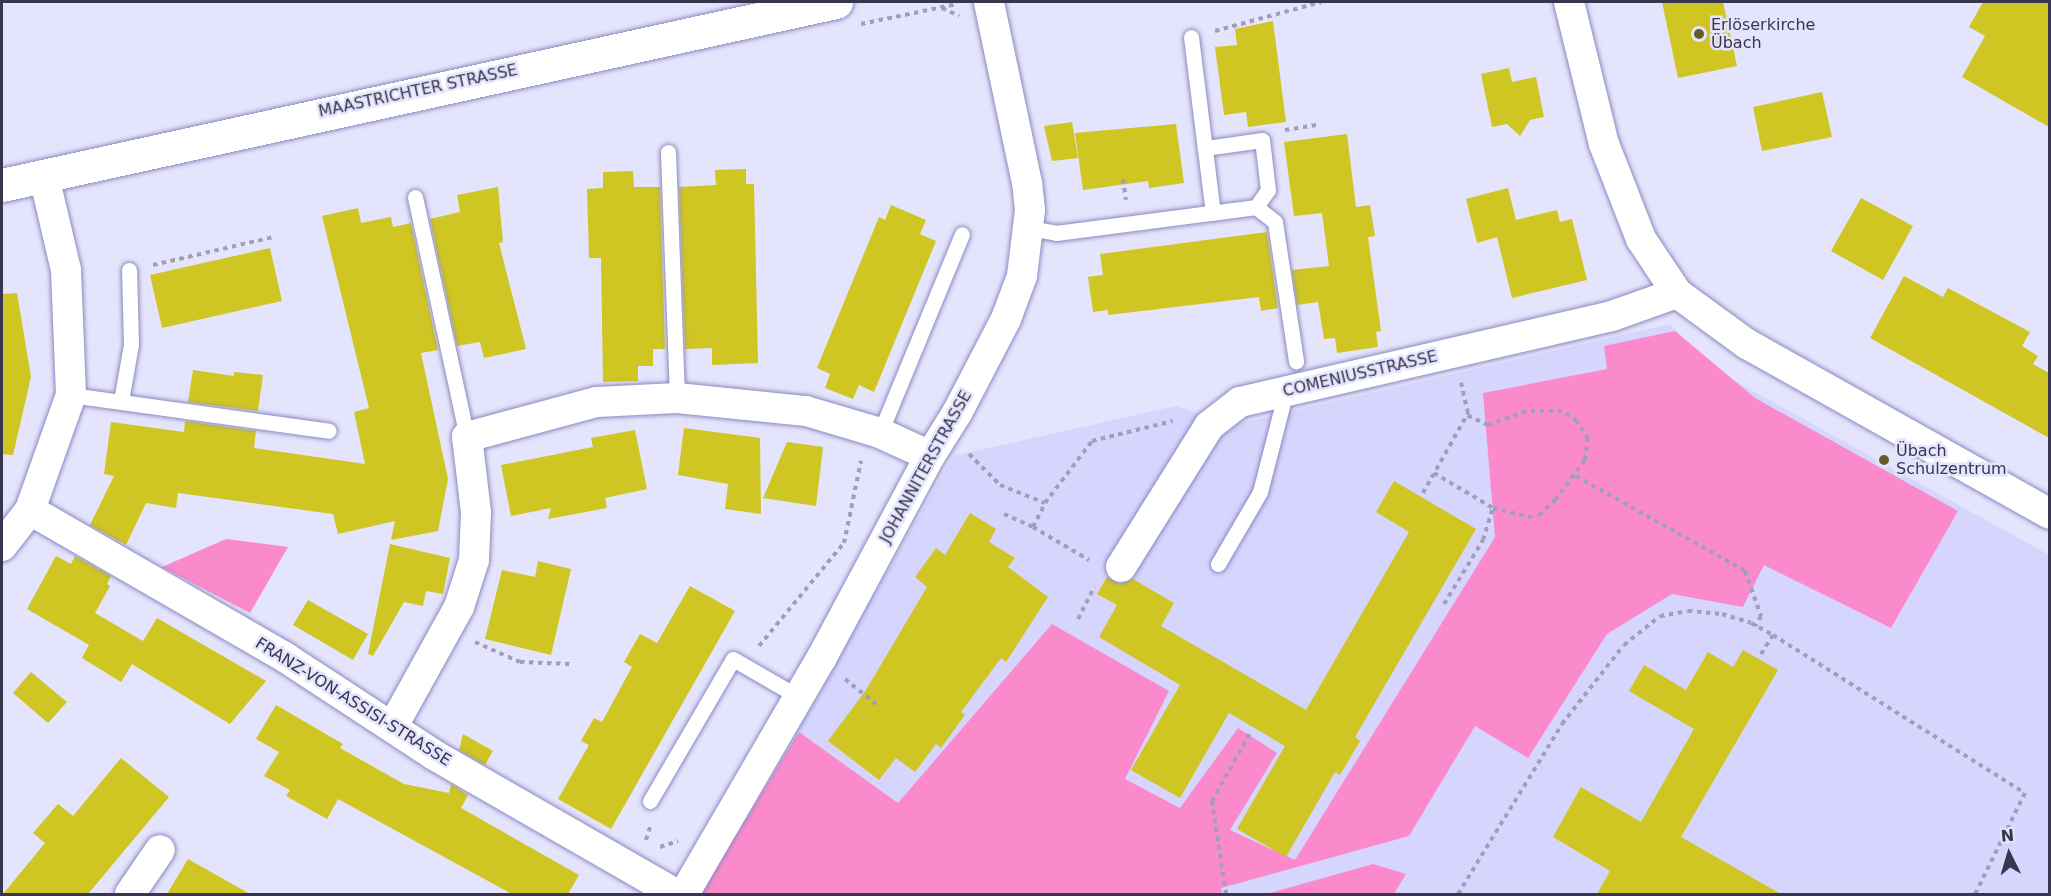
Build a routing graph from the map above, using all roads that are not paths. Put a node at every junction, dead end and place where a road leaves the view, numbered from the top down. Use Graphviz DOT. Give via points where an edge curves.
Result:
graph roads {
  1 [pos="836,2"];
  2 [pos="989,2"];
  3 [pos="1569,2"];
  4 [pos="1191,37"];
  5 [pos="1205,148"];
  6 [pos="668,152"];
  7 [pos="44,176"];
  8 [pos="2,185"];
  9 [pos="414,197"];
  10 [pos="1256,207"];
  11 [pos="1212,213"];
  12 [pos="1029,228"];
  13 [pos="962,234"];
  14 [pos="129,270"];
  15 [pos="1677,293"];
  16 [pos="1296,361"];
  17 [pos="1286,391"];
  18 [pos="70,395"];
  19 [pos="677,398"];
  20 [pos="121,401"];
  21 [pos="329,431"];
  22 [pos="875,431"];
  23 [pos="467,437"];
  24 [pos="930,456"];
  25 [pos="30,510"];
  26 [pos="2049,514"];
  27 [pos="2,546"];
  28 [pos="1218,564"];
  29 [pos="1104,569"];
  30 [pos="799,698"];
  31 [pos="393,726"];
  32 [pos="651,798"];
  33 [pos="160,850"];
  34 [pos="130,894"];
  35 [pos="676,894"];
  36 [pos="684,894"];
  1 -- 7 [label="street, MAASTRICHTER STRASSE"];
  2 -- 12 [label="street, JOHANNITERSTRASSE" via="1022,150"];
  3 -- 15 [label="street" via="1604,144 1641,238"];
  4 -- 5 [label="lane"];
  5 -- 10 [label="lane" via="1262,140 1268,190"];
  5 -- 11 [label="lane"];
  6 -- 19 [label="lane"];
  7 -- 8 [label="street, MAASTRICHTER STRASSE"];
  7 -- 18 [label="street" via="66,270"];
  9 -- 23 [label="lane"];
  10 -- 11 [label="lane"];
  10 -- 16 [label="lane" via="1275,222"];
  11 -- 12 [label="lane" via="1056,233"];
  12 -- 24 [label="street, JOHANNITERSTRASSE" via="1022,276 1006,319"];
  13 -- 22 [label="lane"];
  14 -- 20 [label="lane" via="131,344"];
  15 -- 17 [label="street, COMENIUSSTRASSE" via="1612,316"];
  15 -- 26 [label="street" via="1747,345"];
  17 -- 28 [label="lane" via="1260,492"];
  17 -- 29 [label="street, COMENIUSSTRASSE" via="1240,402 1209,426"];
  18 -- 20 [label="lane"];
  18 -- 25 [label="street"];
  19 -- 22 [label="street" via="806,411"];
  19 -- 23 [label="street" via="597,402"];
  20 -- 21 [label="lane"];
  22 -- 24 [label="street"];
  23 -- 31 [label="street" via="476,512 474,560 459,607"];
  24 -- 30 [label="street, JOHANNITERSTRASSE"];
  25 -- 27 [label="street"];
  25 -- 31 [label="street, FRANZ-VON-ASSISI-STRASSE" via="286,658"];
  30 -- 32 [label="lane" via="733,659"];
  30 -- 36 [label="street, JOHANNITERSTRASSE"];
  31 -- 35 [label="street, FRANZ-VON-ASSISI-STRASSE" via="434,755"];
  33 -- 34 [label="street"];
}
